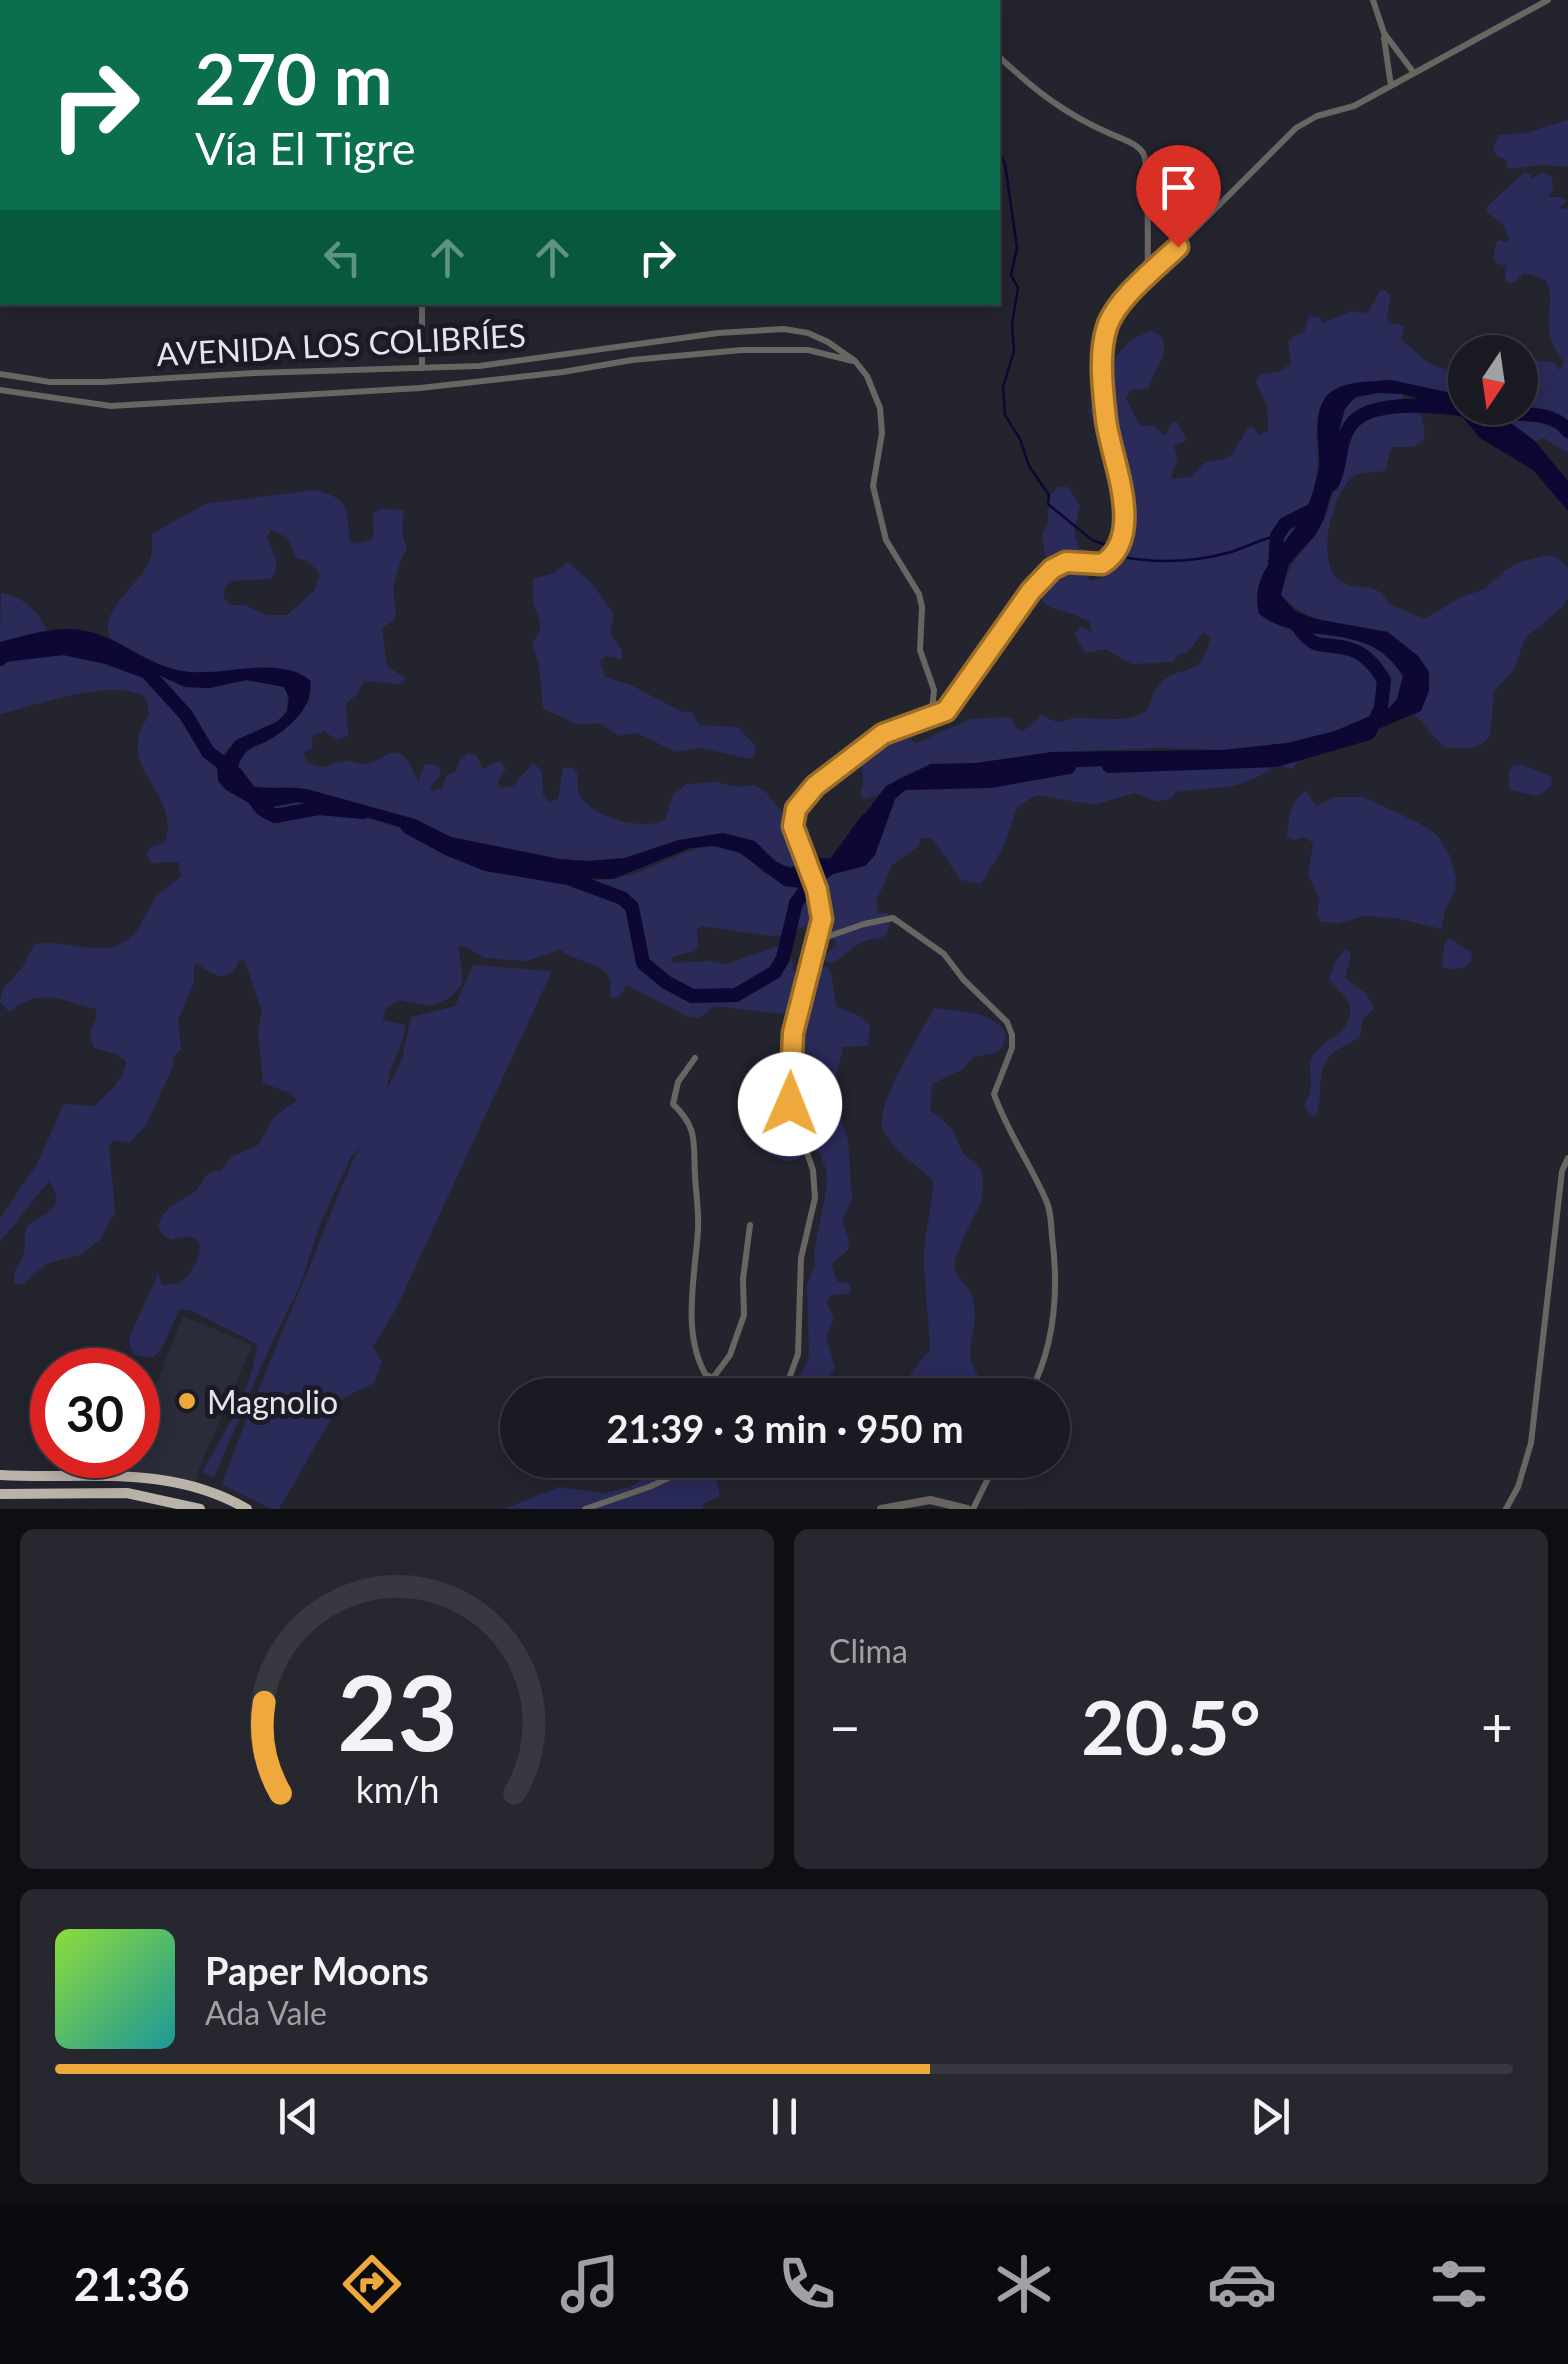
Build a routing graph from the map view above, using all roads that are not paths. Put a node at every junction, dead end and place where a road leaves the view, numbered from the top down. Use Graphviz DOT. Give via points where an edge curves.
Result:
graph roads {
  1 [pos="1373,0"];
  2 [pos="1548,0"];
  3 [pos="1384,32"];
  4 [pos="1000,58"];
  5 [pos="1414,74"];
  6 [pos="1391,86"];
  7 [pos="1148,278"];
  8 [pos="422,305"];
  9 [pos="855,361"];
  10 [pos="422,368"];
  11 [pos="0,374"];
  12 [pos="0,390"];
  13 [pos="926,720"];
  14 [pos="818,940"];
  15 [pos="695,1058"];
  16 [pos="1568,1158"];
  17 [pos="750,1225"];
  18 [pos="707,1378"];
  19 [pos="713,1378"];
  20 [pos="789,1378"];
  21 [pos="1037,1378"];
  22 [pos="0,1475"];
  23 [pos="662,1478"];
  24 [pos="668,1478"];
  25 [pos="987,1478"];
  26 [pos="196,1487"];
  27 [pos="649,1487"];
  28 [pos="102,1491"];
  29 [pos="0,1494"];
  30 [pos="200,1509"];
  31 [pos="247,1509"];
  32 [pos="585,1509"];
  33 [pos="882,1509"];
  34 [pos="970,1509"];
  35 [pos="1506,1509"];
  1 -- 3 [label="street"];
  2 -- 5 [label="street"];
  3 -- 5 [label="street"];
  3 -- 6 [label="street"];
  4 -- 7 [label="street" via="1044,98 1144,154"];
  5 -- 6 [label="street"];
  6 -- 7 [label="street" via="1296,128"];
  7 -- 13 [label="street" via="1115,310 1104,344 1106,418 1122,485 1119,546 1102,564 1066,562 1052,569 954,701"];
  8 -- 10 [label="street"];
  9 -- 10 [label="street, AVENIDA LOS COLIBRÍES" via="828,342 784,329"];
  9 -- 12 [label="street, AVENIDA LOS COLIBRÍES" via="784,348 420,388 111,406"];
  9 -- 13 [label="street" via="880,408 873,486 881,525 922,607 920,650 934,690"];
  10 -- 11 [label="street, AVENIDA LOS COLIBRÍES" via="103,382"];
  13 -- 14 [label="street" via="883,734 807,794 794,817 817,890"];
  14 -- 20 [label="street" via="790,1063 790,1104 813,1170 815,1198 801,1258 798,1354"];
  14 -- 21 [label="street" via="894,918 944,954 1007,1022 1012,1048 994,1094 1048,1203 1056,1263 1052,1330"];
  15 -- 18 [label="street" via="673,1094 694,1132 693,1344"];
  16 -- 35 [label="street" via="1531,1444"];
  17 -- 19 [label="street" via="744,1316"];
  22 -- 26 [label="highway" via="128,1474"];
  23 -- 27 [label="street"];
  24 -- 27 [label="street"];
  25 -- 34 [label="street"];
  26 -- 28 [label="highway" via="187,1498 128,1486"];
  26 -- 31 [label="highway"];
  27 -- 32 [label="street"];
  28 -- 29 [label="highway"];
  28 -- 30 [label="highway"];
  33 -- 34 [label="street" via="930,1500"];
}
